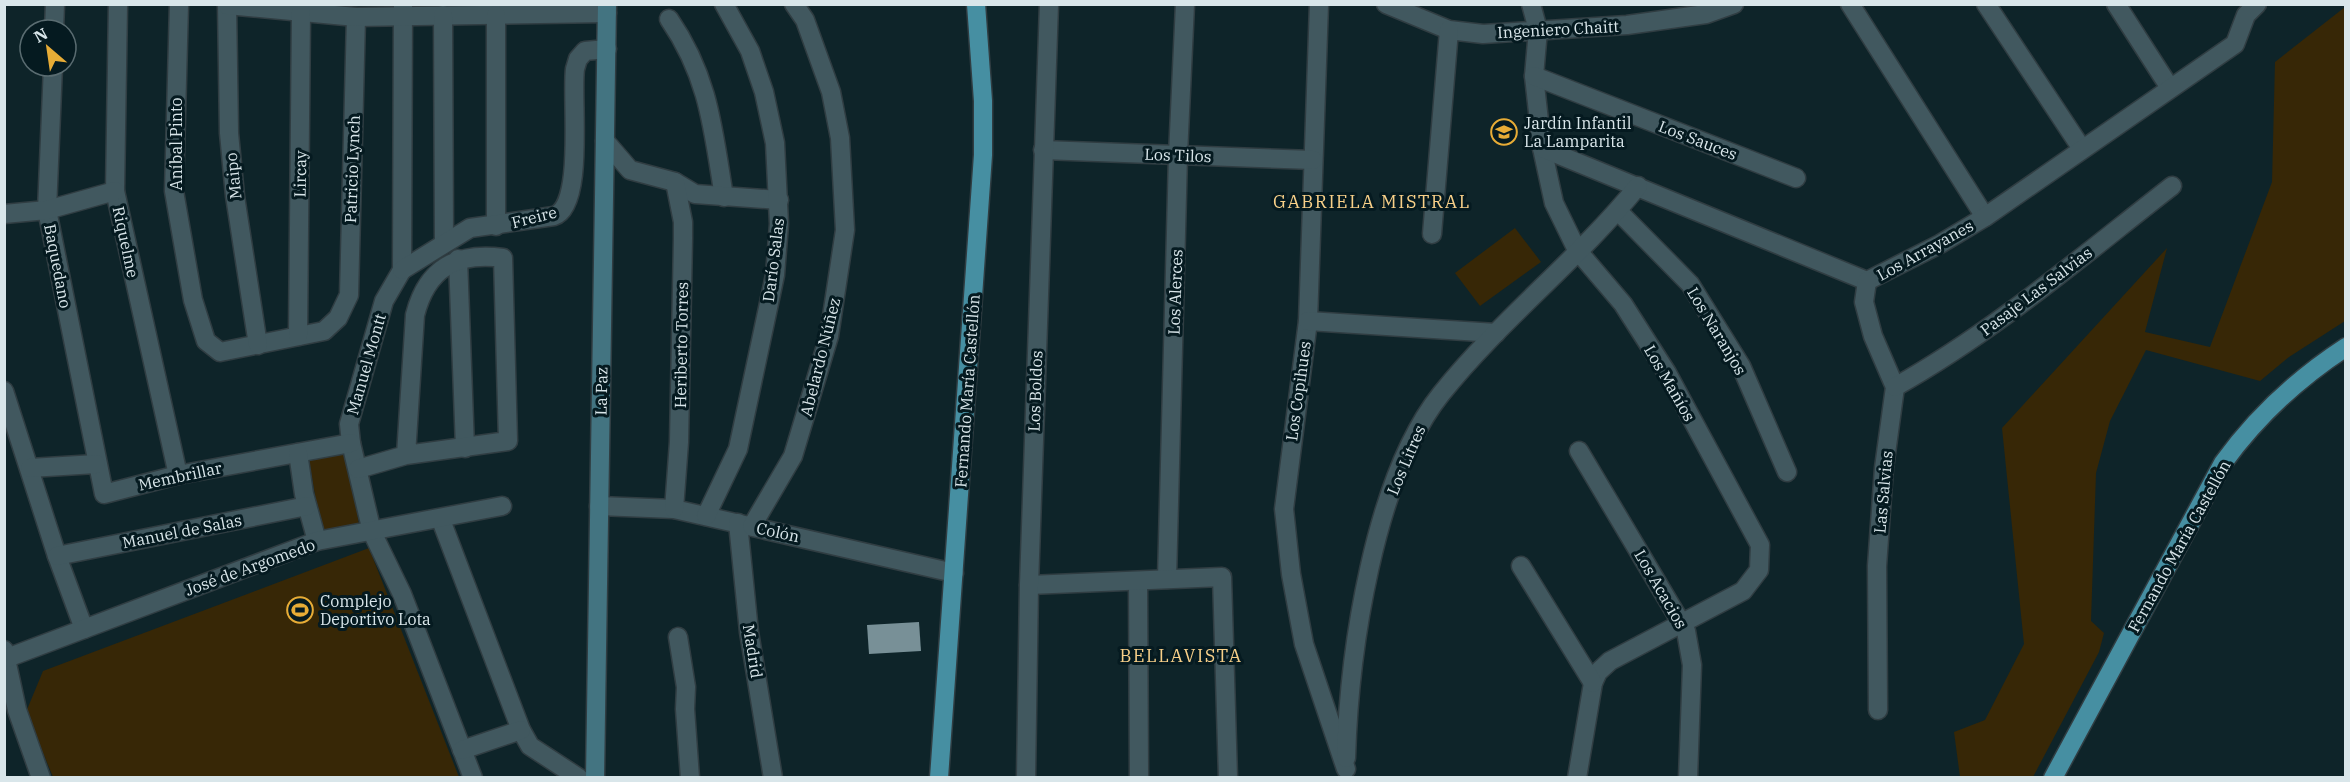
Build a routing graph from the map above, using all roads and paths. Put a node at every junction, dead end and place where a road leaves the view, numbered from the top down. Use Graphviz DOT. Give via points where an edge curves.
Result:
graph roads {
  1 [pos="118,4"];
  2 [pos="178,4"];
  3 [pos="724,4"];
  4 [pos="794,4"];
  5 [pos="976,4"];
  6 [pos="1048,4"];
  7 [pos="1185,4"];
  8 [pos="1319,4"];
  9 [pos="1386,4"];
  10 [pos="1531,4"];
  11 [pos="1734,4"];
  12 [pos="1850,4"];
  13 [pos="1986,4"];
  14 [pos="2116,4"];
  15 [pos="227,5"];
  16 [pos="2248,8"];
  17 [pos="607,9"];
  18 [pos="403,11"];
  19 [pos="301,12"];
  20 [pos="443,15"];
  21 [pos="496,15"];
  22 [pos="356,17"];
  23 [pos="669,19"];
  24 [pos="1449,30"];
  25 [pos="1538,30"];
  26 [pos="607,49"];
  27 [pos="1534,76"];
  28 [pos="52,78"];
  29 [pos="2170,88"];
  30 [pos="605,141"];
  31 [pos="1542,148"];
  32 [pos="2082,149"];
  33 [pos="1043,150"];
  34 [pos="1178,155"];
  35 [pos="1313,160"];
  36 [pos="1796,178"];
  37 [pos="675,182"];
  38 [pos="1638,186"];
  39 [pos="2172,186"];
  40 [pos="115,190"];
  41 [pos="724,197"];
  42 [pos="779,200"];
  43 [pos="47,210"];
  44 [pos="1618,211"];
  45 [pos="4,214"];
  46 [pos="1985,217"];
  47 [pos="496,226"];
  48 [pos="1432,234"];
  49 [pos="444,243"];
  50 [pos="1577,250"];
  51 [pos="458,259"];
  52 [pos="402,270"];
  53 [pos="1867,281"];
  54 [pos="1308,321"];
  55 [pos="1496,333"];
  56 [pos="298,336"];
  57 [pos="258,345"];
  58 [pos="2346,347"];
  59 [pos="1895,387"];
  60 [pos="4,391"];
  61 [pos="351,443"];
  62 [pos="465,448"];
  63 [pos="1579,451"];
  64 [pos="298,453"];
  65 [pos="406,455"];
  66 [pos="96,464"];
  67 [pos="30,468"];
  68 [pos="358,469"];
  69 [pos="1787,472"];
  70 [pos="178,475"];
  71 [pos="307,506"];
  72 [pos="502,506"];
  73 [pos="599,506"];
  74 [pos="674,509"];
  75 [pos="706,516"];
  76 [pos="441,520"];
  77 [pos="745,524"];
  78 [pos="372,532"];
  79 [pos="316,541"];
  80 [pos="57,556"];
  81 [pos="1521,567"];
  82 [pos="954,573"];
  83 [pos="1167,579"];
  84 [pos="1138,580"];
  85 [pos="1029,585"];
  86 [pos="1682,622"];
  87 [pos="84,629"];
  88 [pos="678,637"];
  89 [pos="6,654"];
  90 [pos="1593,683"];
  91 [pos="1878,710"];
  92 [pos="521,730"];
  93 [pos="462,750"];
  94 [pos="1346,773"];
  95 [pos="41,777"];
  96 [pos="473,777"];
  97 [pos="579,777"];
  98 [pos="596,777"];
  99 [pos="690,777"];
  100 [pos="773,777"];
  101 [pos="939,777"];
  102 [pos="1026,777"];
  103 [pos="1139,777"];
  104 [pos="1228,777"];
  105 [pos="1577,777"];
  106 [pos="1688,777"];
  107 [pos="2053,777"];
  1 -- 40 [label="street, Riquelme"];
  2 -- 57 [label="street, Aníbal Pinto" via="174,191 193,300 206,341 213,349 220,352"];
  3 -- 42 [label="street, Darío Salas" via="750,51 764,92 776,143"];
  4 -- 77 [label="street, Abelardo Núñez" via="805,20 831,92 840,138 845,230 829,336 793,456"];
  5 -- 82 [label="main road, Fernando María Castellón" via="983,155"];
  6 -- 33 [label="street, Los Boldos"];
  7 -- 34 [label="street, Los Alerces"];
  8 -- 35 [label="street, Los Copihues"];
  9 -- 24 [label="street, Ingeniero Chaitt"];
  10 -- 25 [label="street, Los Mañíos"];
  11 -- 25 [label="street, Ingeniero Chaitt" via="1706,14 1627,25"];
  12 -- 46 [label="street"];
  13 -- 32 [label="street"];
  14 -- 29 [label="street"];
  15 -- 19 [label="street"];
  15 -- 57 [label="street, Maipo" via="230,144"];
  16 -- 29 [label="street, Los Arrayanes" via="2235,44"];
  17 -- 21 [label="street"];
  17 -- 26 [label="street, La Paz"];
  18 -- 20 [label="street"];
  18 -- 22 [label="street"];
  18 -- 52 [label="street, Manuel Montt"];
  19 -- 22 [label="street"];
  19 -- 56 [label="street, Lircay"];
  20 -- 21 [label="street"];
  20 -- 49 [label="street"];
  21 -- 47 [label="street"];
  22 -- 56 [label="street, Patricio Lynch" via="349,295 338,318 324,331"];
  23 -- 41 [label="street" via="695,61"];
  24 -- 25 [label="street, Ingeniero Chaitt" via="1483,34"];
  24 -- 48 [label="street"];
  25 -- 27 [label="street, Los Mañíos"];
  26 -- 30 [label="street, La Paz"];
  26 -- 47 [label="street, Freire" via="585,51 575,69 575,152 566,206 554,216"];
  27 -- 31 [label="street, Los Mañíos"];
  27 -- 36 [label="street, Los Sauces"];
  28 -- 43 [label="street, Baquedano"];
  29 -- 32 [label="street, Los Arrayanes"];
  30 -- 37 [label="street" via="630,170"];
  30 -- 73 [label="street, La Paz"];
  31 -- 38 [label="street, Los Arrayanes"];
  31 -- 50 [label="street, Los Mañíos" via="1554,203"];
  32 -- 46 [label="street, Los Arrayanes"];
  33 -- 34 [label="street, Los Tilos"];
  33 -- 85 [label="street, Los Boldos"];
  34 -- 35 [label="street, Los Tilos"];
  34 -- 83 [label="street, Los Alerces"];
  35 -- 54 [label="street, Los Copihues"];
  37 -- 41 [label="street" via="695,194"];
  37 -- 74 [label="street, Heriberto Torres" via="683,238"];
  38 -- 44 [label="street, Los Litres"];
  38 -- 53 [label="street, Los Arrayanes"];
  39 -- 59 [label="street, Pasaje Las Salvias" via="2023,304 1940,362"];
  40 -- 43 [label="street"];
  40 -- 70 [label="street, Riquelme"];
  41 -- 42 [label="street"];
  42 -- 75 [label="street, Darío Salas" via="775,275 738,449"];
  43 -- 45 [label="street"];
  43 -- 66 [label="street, Baquedano"];
  44 -- 50 [label="street, Los Litres"];
  44 -- 69 [label="street, Los Naranjos" via="1690,284 1741,366"];
  46 -- 53 [label="street, Los Arrayanes"];
  47 -- 49 [label="street, Freire" via="470,228"];
  49 -- 52 [label="street, Freire"];
  50 -- 55 [label="street, Los Litres"];
  50 -- 86 [label="street, Los Mañíos" via="1623,304 1667,373 1760,545 1759,570 1750,585"];
  51 -- 62 [label="street"];
  51 -- 62 [label="street" via="503,258 508,441"];
  51 -- 65 [label="street" via="434,276 415,315"];
  52 -- 61 [label="street, Manuel Montt" via="384,301 349,424"];
  53 -- 59 [label="street" via="1864,302 1873,336"];
  54 -- 55 [label="street"];
  54 -- 94 [label="street, Los Copihues" via="1284,509 1304,644"];
  55 -- 94 [label="street, Los Litres" via="1428,412 1396,477 1377,539 1355,654"];
  56 -- 57 [label="street"];
  58 -- 107 [label="main road, Fernando María Castellón" via="2282,395 2243,435 2223,463"];
  59 -- 91 [label="street, Las Salvias" via="1876,566"];
  60 -- 67 [label="street"];
  61 -- 64 [label="street, Membrillar"];
  61 -- 68 [label="street, Manuel Montt"];
  62 -- 65 [label="street"];
  63 -- 86 [label="street, Los Acacios"];
  64 -- 70 [label="street, Membrillar"];
  64 -- 71 [label="street"];
  65 -- 68 [label="street"];
  66 -- 67 [label="street"];
  66 -- 70 [label="street, Membrillar" via="104,494"];
  67 -- 80 [label="street"];
  68 -- 78 [label="street, Manuel Montt"];
  71 -- 79 [label="street"];
  71 -- 80 [label="street, Manuel de Salas"];
  72 -- 76 [label="street, José de Argomedo"];
  73 -- 74 [label="street, Colón"];
  73 -- 98 [label="street, La Paz"];
  74 -- 75 [label="street, Colón"];
  75 -- 77 [label="street, Colón"];
  76 -- 78 [label="street, José de Argomedo"];
  76 -- 92 [label="street"];
  77 -- 82 [label="street, Colón"];
  77 -- 100 [label="street, Madrid" via="749,632"];
  78 -- 79 [label="street, José de Argomedo"];
  78 -- 93 [label="street, Manuel Montt" via="402,594"];
  79 -- 87 [label="street, José de Argomedo"];
  80 -- 87 [label="street"];
  81 -- 90 [label="street"];
  82 -- 101 [label="main road, Fernando María Castellón"];
  83 -- 84 [label="street"];
  83 -- 104 [label="street" via="1222,577"];
  84 -- 85 [label="street"];
  84 -- 103 [label="street"];
  85 -- 102 [label="street, Los Boldos"];
  86 -- 90 [label="street, Los Mañíos" via="1610,661"];
  86 -- 106 [label="street, Los Acacios" via="1692,665"];
  87 -- 89 [label="street, José de Argomedo"];
  88 -- 99 [label="street" via="686,687"];
  89 -- 95 [label="street" via="17,710"];
  90 -- 105 [label="street"];
  92 -- 93 [label="street"];
  92 -- 97 [label="street" via="530,746"];
  93 -- 96 [label="street, Manuel Montt"];
}
